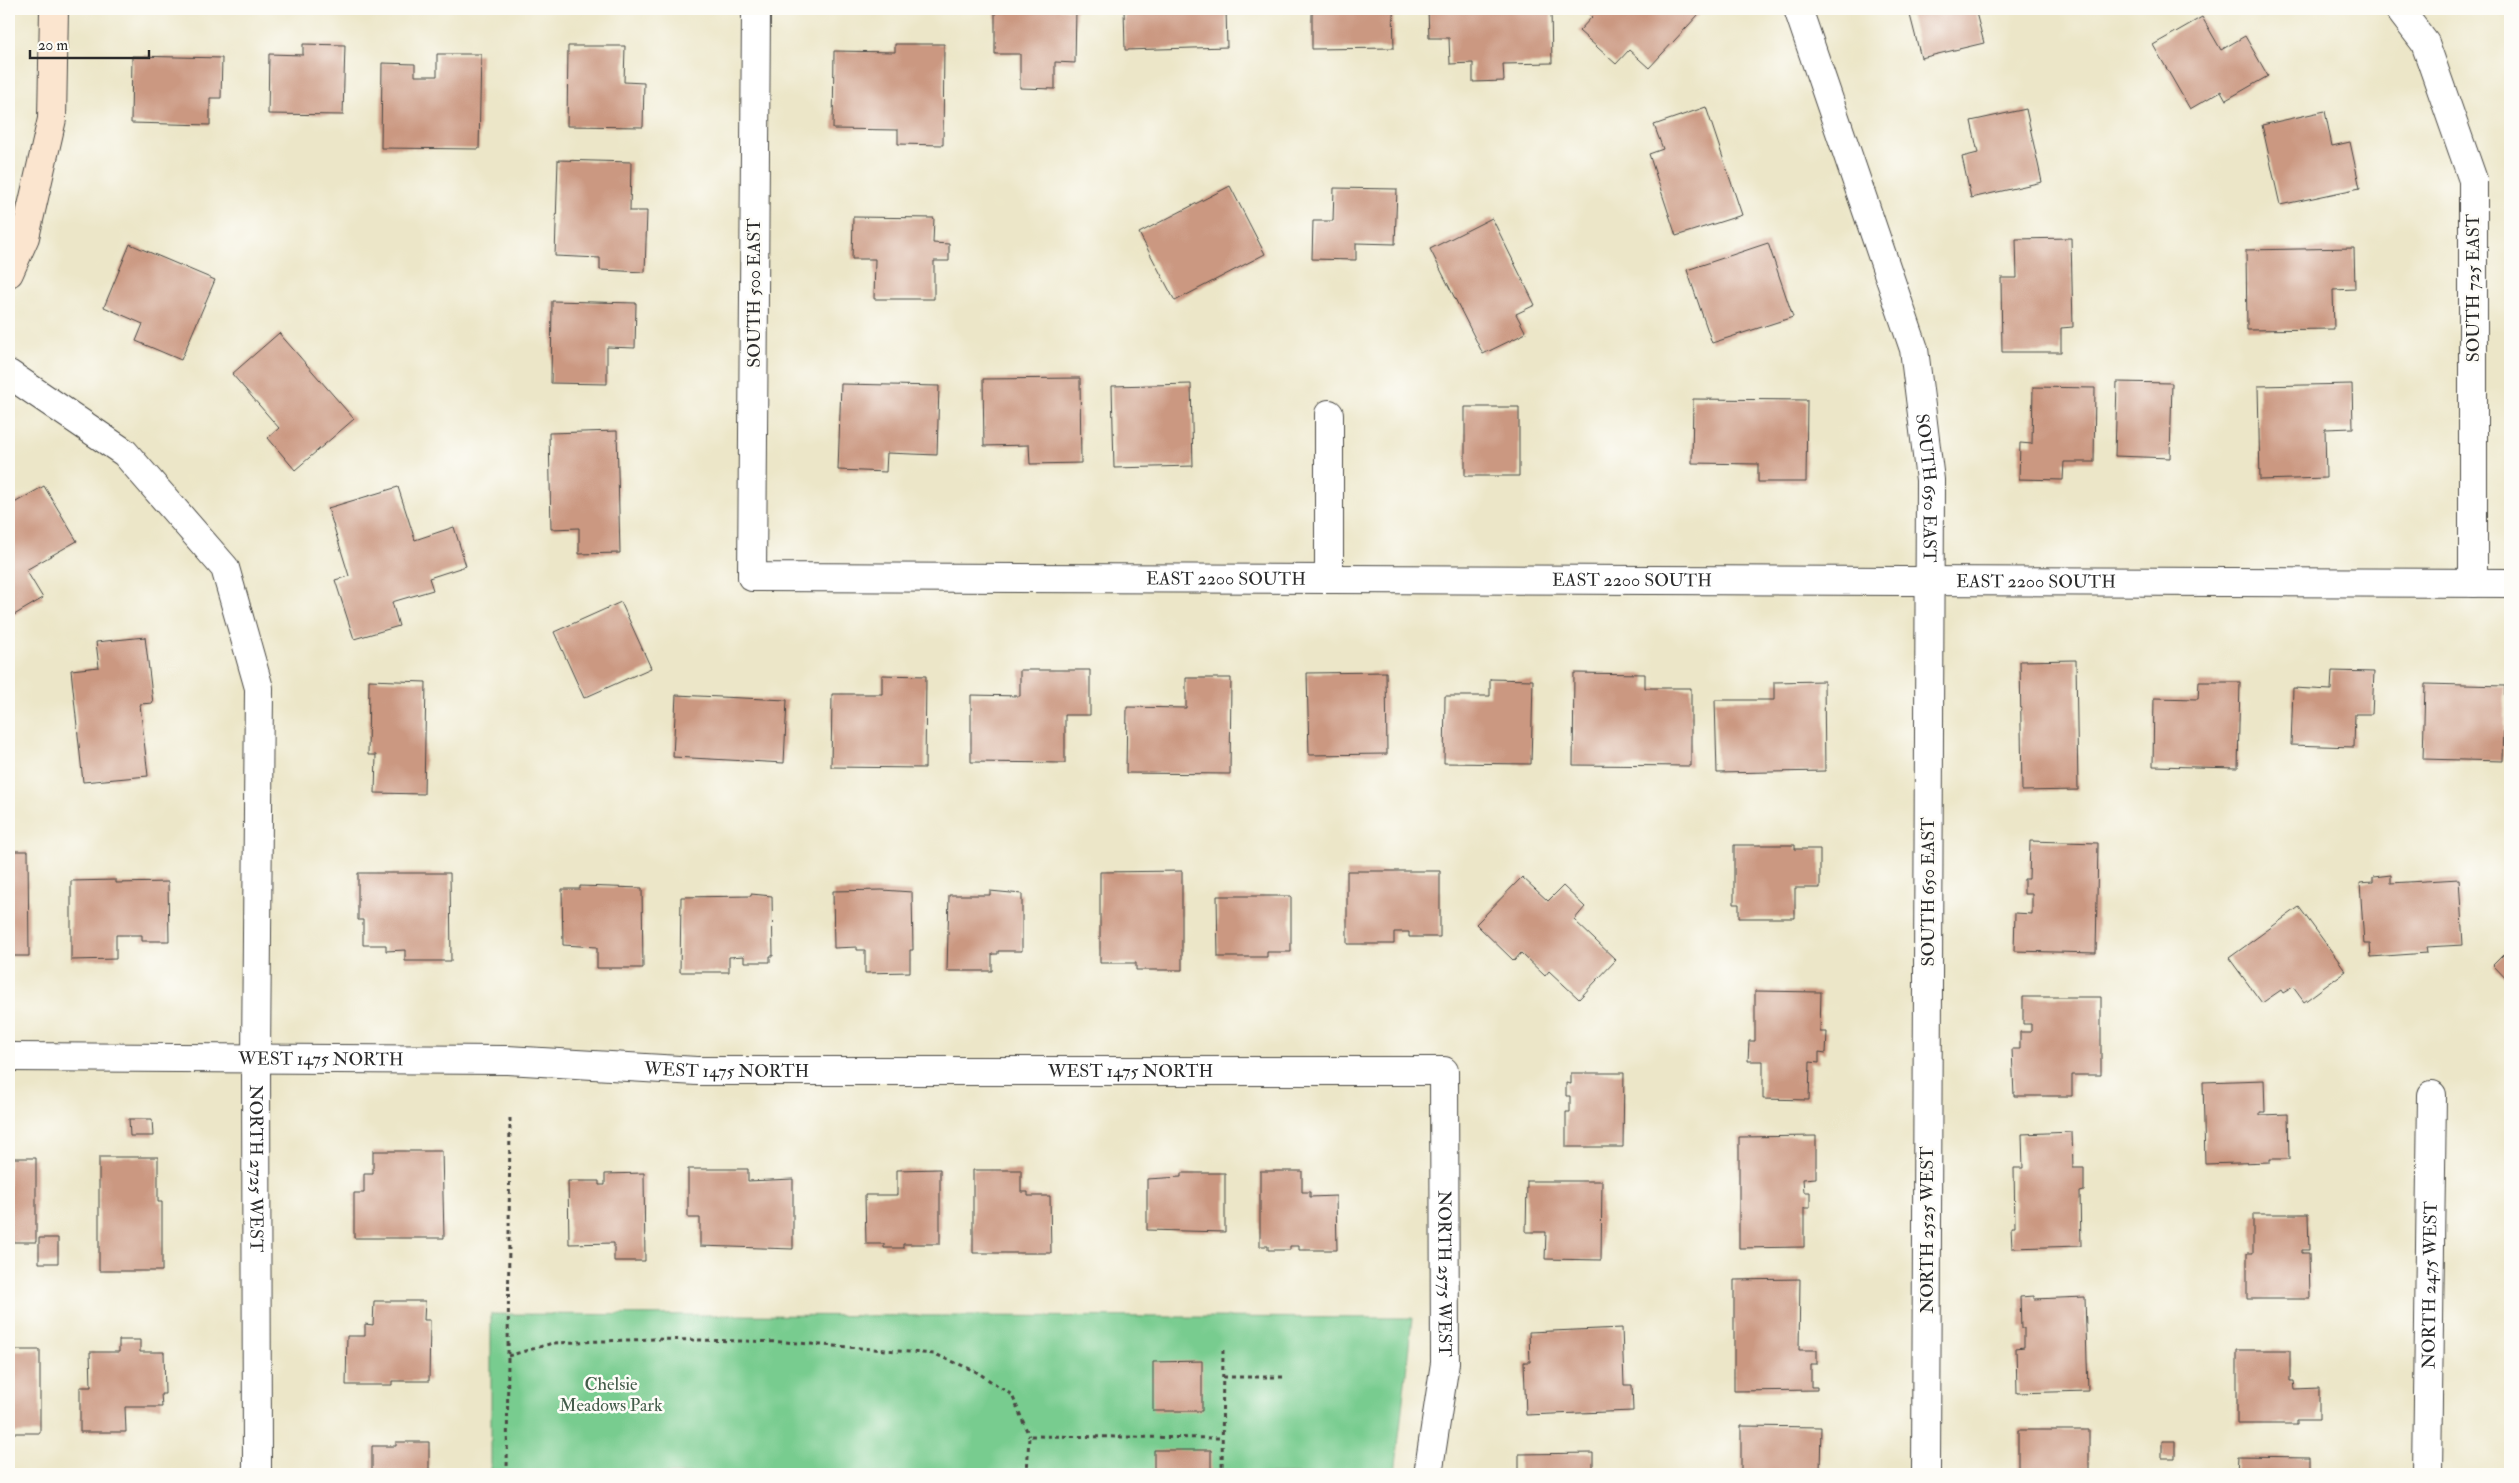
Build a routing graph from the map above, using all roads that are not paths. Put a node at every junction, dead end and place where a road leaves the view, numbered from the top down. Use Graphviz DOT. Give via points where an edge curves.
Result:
graph roads {
  1 [pos="54,9"];
  2 [pos="756,9"];
  3 [pos="1798,9"];
  4 [pos="2399,9"];
  5 [pos="9,273"];
  6 [pos="9,374"];
  7 [pos="1328,414"];
  8 [pos="752,577"];
  9 [pos="1328,579"];
  10 [pos="1930,581"];
  11 [pos="2474,583"];
  12 [pos="2510,583"];
  13 [pos="1928,986"];
  14 [pos="9,1057"];
  15 [pos="256,1059"];
  16 [pos="1444,1071"];
  17 [pos="2432,1095"];
  18 [pos="257,1474"];
  19 [pos="1428,1474"];
  20 [pos="1926,1474"];
  21 [pos="2427,1474"];
  1 -- 5 [label="street" via="52,119 25,237"];
  2 -- 8 [label="street, SOUTH 500 EAST"];
  3 -- 10 [label="street, SOUTH 650 EAST" via="1914,349 1930,480"];
  4 -- 11 [label="street, SOUTH 725 EAST" via="2425,43 2474,180"];
  6 -- 15 [label="street, NORTH 2725 WEST" via="125,452 225,568 259,688"];
  7 -- 9 [label="street"];
  8 -- 9 [label="street, EAST 2200 SOUTH"];
  9 -- 10 [label="street, EAST 2200 SOUTH"];
  10 -- 11 [label="street, EAST 2200 SOUTH"];
  10 -- 13 [label="street, SOUTH 650 EAST"];
  11 -- 12 [label="street, EAST 2200 SOUTH"];
  13 -- 20 [label="street, NORTH 2525 WEST"];
  14 -- 15 [label="street, WEST 1475 NORTH"];
  15 -- 16 [label="street, WEST 1475 NORTH" via="507,1060 697,1071"];
  15 -- 18 [label="street, NORTH 2725 WEST"];
  16 -- 19 [label="street, NORTH 2575 WEST" via="1445,1363"];
  17 -- 21 [label="street, NORTH 2475 WEST"];
}
